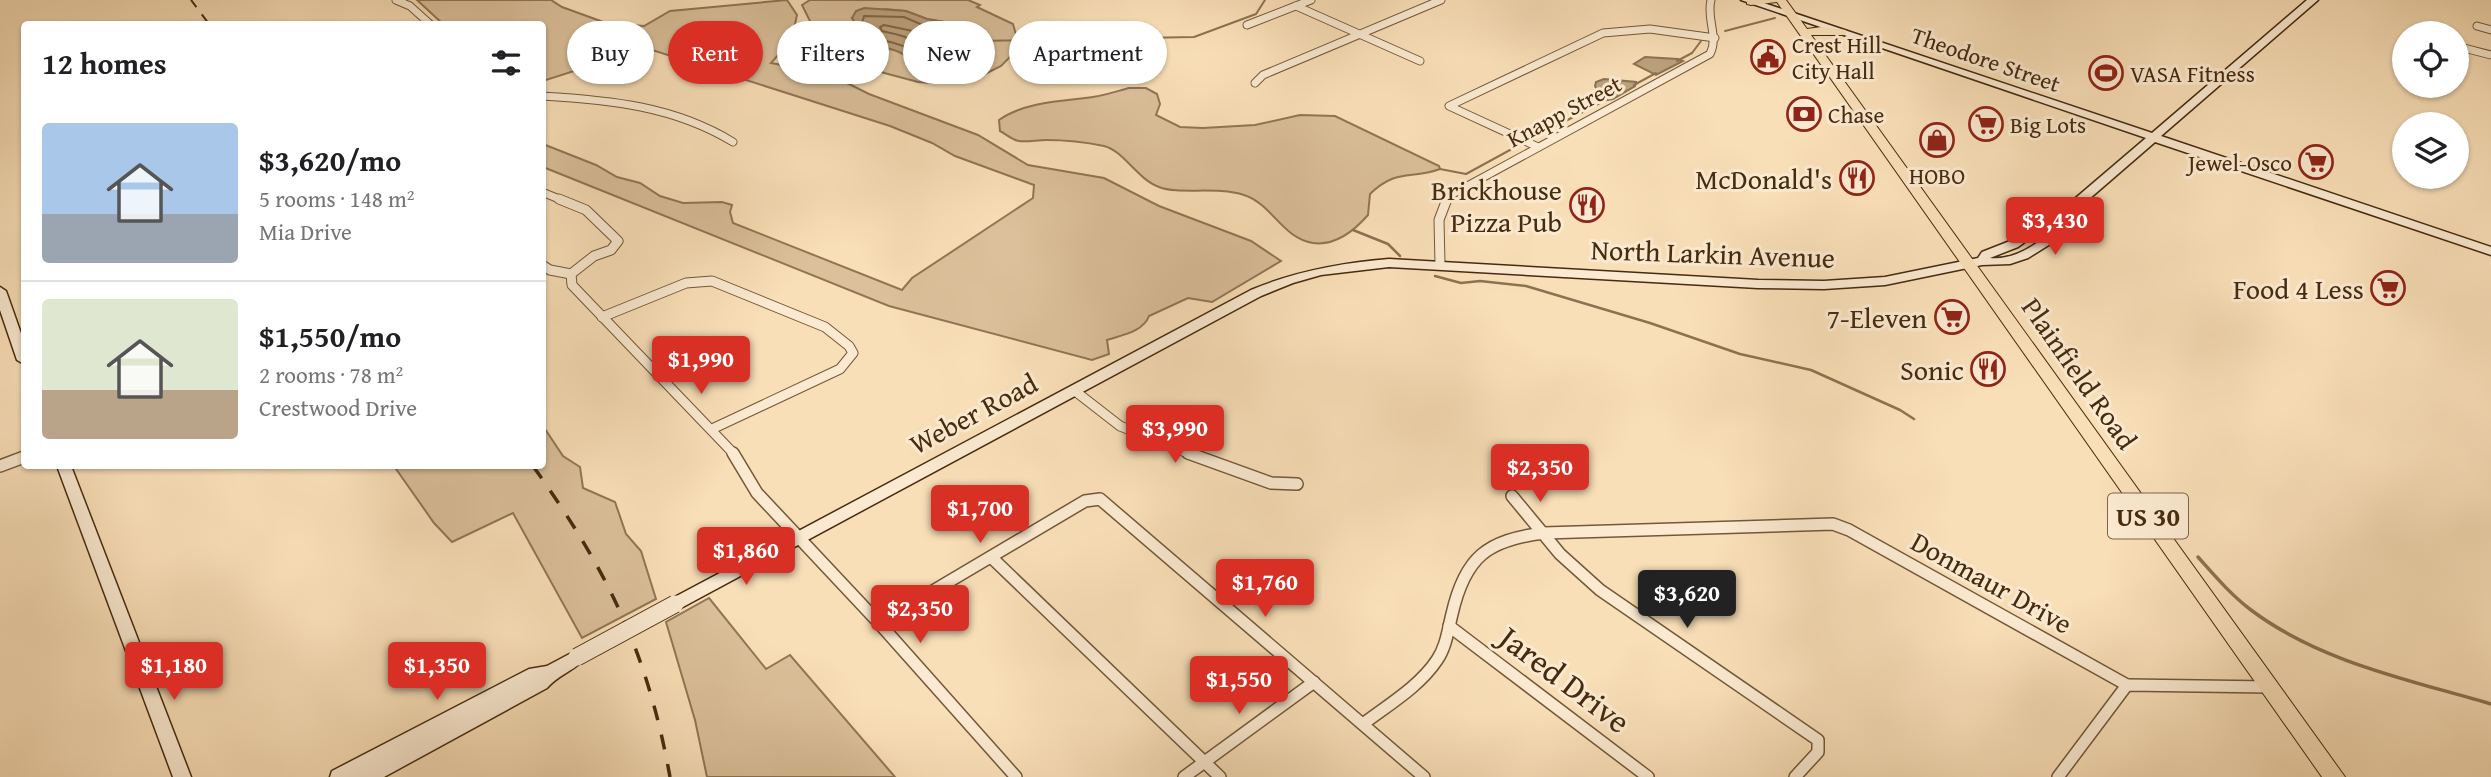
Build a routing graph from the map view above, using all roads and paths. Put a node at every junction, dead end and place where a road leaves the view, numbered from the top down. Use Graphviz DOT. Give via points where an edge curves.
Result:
graph roads {
  1 [pos="396,0"];
  2 [pos="1311,0"];
  3 [pos="1441,0"];
  4 [pos="1711,0"];
  5 [pos="1773,0"];
  6 [pos="1781,0"];
  7 [pos="2313,0"];
  8 [pos="1749,1"];
  9 [pos="1296,6"];
  10 [pos="1791,15"];
  11 [pos="427,21"];
  12 [pos="1247,26"];
  13 [pos="2477,26"];
  14 [pos="2491,30"];
  15 [pos="1842,32"];
  16 [pos="1804,33"];
  17 [pos="1360,34"];
  18 [pos="1715,38"];
  19 [pos="2469,49"];
  20 [pos="2491,55"];
  21 [pos="1420,61"];
  22 [pos="1255,83"];
  23 [pos="546,96"];
  24 [pos="2153,138"];
  25 [pos="733,142"];
  26 [pos="1538,147"];
  27 [pos="546,194"];
  28 [pos="2074,206"];
  29 [pos="2491,251"];
  30 [pos="1975,263"];
  31 [pos="1440,264"];
  32 [pos="546,268"];
  33 [pos="571,274"];
  34 [pos="0,291"];
  35 [pos="601,317"];
  36 [pos="21,351"];
  37 [pos="1074,391"];
  38 [pos="712,429"];
  39 [pos="21,458"];
  40 [pos="0,466"];
  41 [pos="65,469"];
  42 [pos="1297,484"];
  43 [pos="1512,496"];
  44 [pos="1544,533"];
  45 [pos="798,537"];
  46 [pos="991,557"];
  47 [pos="879,623"];
  48 [pos="1449,626"];
  49 [pos="550,672"];
  50 [pos="1314,682"];
  51 [pos="2127,685"];
  52 [pos="2270,687"];
  53 [pos="1363,724"];
  54 [pos="1204,762"];
  55 [pos="182,777"];
  56 [pos="339,777"];
  57 [pos="367,777"];
  58 [pos="1016,777"];
  59 [pos="1184,777"];
  60 [pos="1220,777"];
  61 [pos="1424,777"];
  62 [pos="1648,777"];
  63 [pos="1795,777"];
  64 [pos="2058,777"];
  65 [pos="2334,777"];
  1 -- 11 [label="street"];
  2 -- 9 [label="street"];
  3 -- 17 [label="street"];
  4 -- 18 [label="street" via="1708,12"];
  5 -- 8 [label="main road"];
  6 -- 10 [label="main road, Plainfield Road / US 30"];
  7 -- 24 [label="main road, North Larkin Avenue"];
  8 -- 10 [label="main road, Theodore Street"];
  9 -- 12 [label="street"];
  9 -- 17 [label="street"];
  10 -- 15 [label="main road, Theodore Street"];
  10 -- 16 [label="main road, Plainfield Road / US 30"];
  13 -- 14 [label="street"];
  15 -- 16 [label="main road"];
  15 -- 24 [label="main road, Theodore Street"];
  16 -- 30 [label="main road, Plainfield Road / US 30"];
  17 -- 21 [label="street"];
  17 -- 22 [label="street" via="1263,75"];
  18 -- 26 [label="street, Knapp Street" via="1710,54 1693,65"];
  18 -- 26 [label="street" via="1650,29 1602,33 1449,106"];
  19 -- 20 [label="street"];
  23 -- 25 [label="street" via="594,98 653,109 710,127"];
  24 -- 28 [label="main road, North Larkin Avenue"];
  24 -- 29 [label="main road, Theodore Street"];
  26 -- 31 [label="street, Knapp Street" via="1449,197 1438,220"];
  27 -- 33 [label="street" via="586,210 618,241"];
  28 -- 30 [label="main road, North Larkin Avenue" via="2064,206 2014,244"];
  28 -- 30 [label="main road, North Larkin Avenue" via="2079,212 2030,253 1997,264"];
  30 -- 31 [label="main road, North Larkin Avenue" via="1885,281 1824,285"];
  30 -- 52 [label="main road, Plainfield Road / US 30"];
  31 -- 37 [label="main road, Weber Road" via="1349,265 1280,281"];
  32 -- 33 [label="street"];
  33 -- 35 [label="street" via="572,285"];
  34 -- 36 [label="main road"];
  35 -- 38 [label="street"];
  35 -- 38 [label="street" via="686,283 712,281 825,327 849,346 853,353 840,369"];
  37 -- 42 [label="street" via="1137,435 1271,483"];
  37 -- 45 [label="main road, Weber Road"];
  38 -- 45 [label="street" via="735,455 757,493"];
  39 -- 40 [label="street"];
  41 -- 55 [label="main road"];
  43 -- 44 [label="street"];
  44 -- 48 [label="street" via="1517,536 1477,557 1464,572"];
  44 -- 51 [label="street, Donmaur Drive" via="1833,524"];
  44 -- 63 [label="street" via="1573,568 1600,590 1818,740 1818,752"];
  45 -- 47 [label="street"];
  45 -- 49 [label="main road, Weber Road, bridge"];
  46 -- 47 [label="street"];
  46 -- 50 [label="street" via="1085,501 1100,499"];
  46 -- 54 [label="street"];
  47 -- 58 [label="street"];
  48 -- 53 [label="street" via="1438,659 1427,673"];
  48 -- 62 [label="street, Jared Drive"];
  49 -- 56 [label="main road, Weber Road" via="535,674"];
  49 -- 57 [label="main road, Weber Road" via="541,683"];
  50 -- 53 [label="street"];
  50 -- 54 [label="street"];
  51 -- 52 [label="street"];
  51 -- 64 [label="street"];
  52 -- 65 [label="main road, Plainfield Road / US 30"];
  53 -- 61 [label="street"];
  54 -- 59 [label="street"];
  54 -- 60 [label="street"];
}
